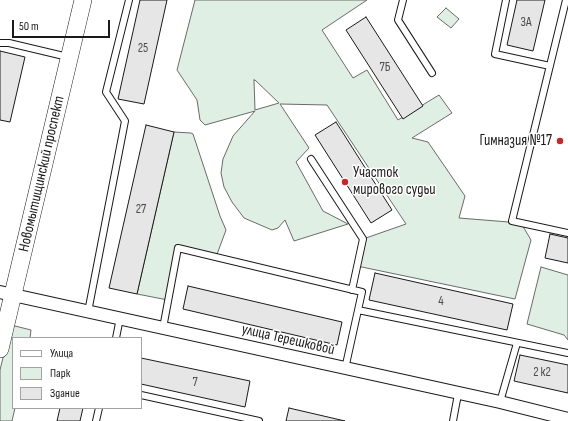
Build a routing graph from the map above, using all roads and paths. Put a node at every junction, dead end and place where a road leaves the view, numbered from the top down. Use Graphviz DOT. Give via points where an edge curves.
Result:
graph roads {
  1 [pos="129,0"];
  2 [pos="403,0"];
  3 [pos="506,0"];
  4 [pos="566,0"];
  5 [pos="80,1"];
  6 [pos="0,43"];
  7 [pos="70,57"];
  8 [pos="550,66"];
  9 [pos="432,73"];
  10 [pos="311,159"];
  11 [pos="568,233"];
  12 [pos="352,290"];
  13 [pos="6,294"];
  14 [pos="358,310"];
  15 [pos="88,312"];
  16 [pos="120,318"];
  17 [pos="163,328"];
  18 [pos="116,337"];
  19 [pos="517,343"];
  20 [pos="0,349"];
  21 [pos="568,352"];
  22 [pos="345,369"];
  23 [pos="458,394"];
  24 [pos="142,395"];
  25 [pos="500,402"];
  26 [pos="99,409"];
  27 [pos="568,419"];
  28 [pos="96,421"];
  29 [pos="259,421"];
  30 [pos="453,421"];
  1 -- 15 [label="lane" via="106,92 125,122"];
  2 -- 9 [label="lane" via="398,20"];
  3 -- 8 [label="lane" via="495,54"];
  4 -- 8 [label="lane"];
  5 -- 7 [label="main road, Новомытищинский проспект"];
  6 -- 7 [label="lane"];
  7 -- 13 [label="main road, Новомытищинский проспект"];
  8 -- 11 [label="lane" via="512,221"];
  10 -- 12 [label="lane" via="363,239"];
  12 -- 14 [label="lane" via="362,292"];
  12 -- 17 [label="lane" via="178,248"];
  13 -- 15 [label="street, улица Терешковой"];
  13 -- 20 [label="main road, Новомытищинский проспект"];
  14 -- 19 [label="lane"];
  14 -- 22 [label="lane"];
  15 -- 16 [label="street, улица Терешковой"];
  16 -- 17 [label="street, улица Терешковой"];
  16 -- 18 [label="lane"];
  17 -- 22 [label="street, улица Терешковой"];
  19 -- 21 [label="lane"];
  19 -- 25 [label="lane"];
  22 -- 23 [label="street, улица Терешковой"];
  23 -- 25 [label="street, улица Терешковой"];
  23 -- 30 [label="lane"];
  24 -- 29 [label="lane"];
  25 -- 27 [label="street, улица Терешковой"];
  26 -- 28 [label="lane"];
}
